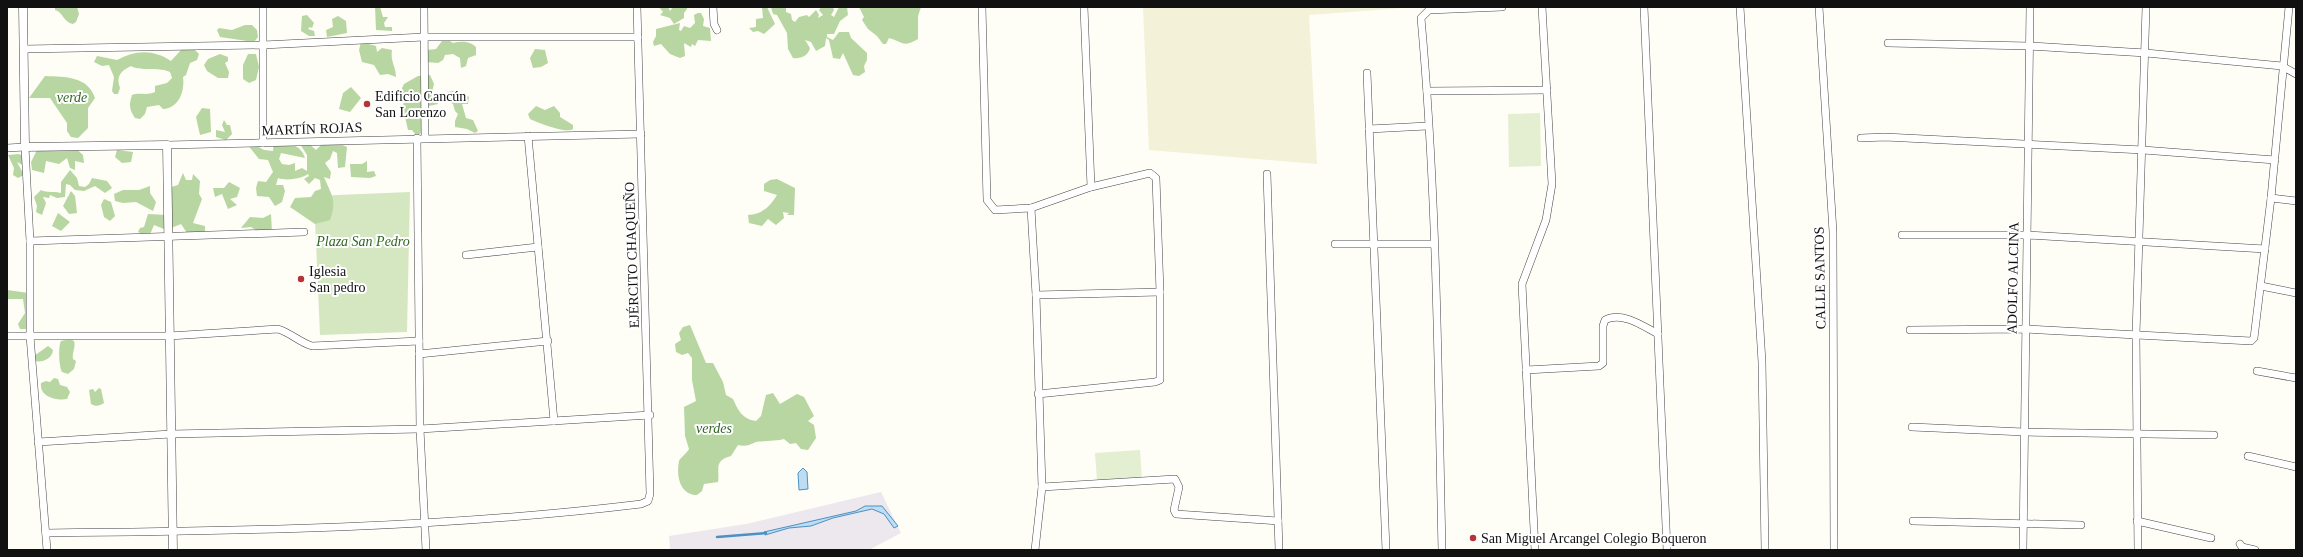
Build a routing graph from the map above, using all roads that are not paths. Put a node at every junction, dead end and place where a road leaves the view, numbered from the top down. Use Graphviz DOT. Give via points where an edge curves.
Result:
graph roads {
  1 [pos="23,7"];
  2 [pos="262,7"];
  3 [pos="424,7"];
  4 [pos="637,7"];
  5 [pos="713,7"];
  6 [pos="982,7"];
  7 [pos="1084,7"];
  8 [pos="1502,7"];
  9 [pos="1542,7"];
  10 [pos="1644,7"];
  11 [pos="1740,7"];
  12 [pos="1818,7"];
  13 [pos="2030,7"];
  14 [pos="2146,7"];
  15 [pos="2289,7"];
  16 [pos="717,30"];
  17 [pos="424,37"];
  18 [pos="638,37"];
  19 [pos="1888,44"];
  20 [pos="263,45"];
  21 [pos="2030,46"];
  22 [pos="24,49"];
  23 [pos="2146,53"];
  24 [pos="2282,66"];
  25 [pos="1367,73"];
  26 [pos="2296,74"];
  27 [pos="1547,90"];
  28 [pos="1427,91"];
  29 [pos="1427,126"];
  30 [pos="1369,129"];
  31 [pos="641,134"];
  32 [pos="528,136"];
  33 [pos="416,138"];
  34 [pos="425,138"];
  35 [pos="1861,138"];
  36 [pos="263,143"];
  37 [pos="2028,144"];
  38 [pos="167,145"];
  39 [pos="25,147"];
  40 [pos="7,148"];
  41 [pos="2143,150"];
  42 [pos="2275,160"];
  43 [pos="1267,174"];
  44 [pos="1090,187"];
  45 [pos="2271,198"];
  46 [pos="2296,201"];
  47 [pos="1031,208"];
  48 [pos="304,232"];
  49 [pos="1902,235"];
  50 [pos="2027,236"];
  51 [pos="167,237"];
  52 [pos="30,241"];
  53 [pos="2140,242"];
  54 [pos="1335,244"];
  55 [pos="1375,244"];
  56 [pos="1434,244"];
  57 [pos="538,246"];
  58 [pos="2265,249"];
  59 [pos="466,255"];
  60 [pos="2261,286"];
  61 [pos="1160,292"];
  62 [pos="2296,292"];
  63 [pos="1036,296"];
  64 [pos="2025,329"];
  65 [pos="1910,330"];
  66 [pos="1658,334"];
  67 [pos="2136,335"];
  68 [pos="7,336"];
  69 [pos="30,336"];
  70 [pos="169,336"];
  71 [pos="419,341"];
  72 [pos="548,341"];
  73 [pos="419,354"];
  74 [pos="1526,370"];
  75 [pos="2257,371"];
  76 [pos="2296,378"];
  77 [pos="1038,394"];
  78 [pos="650,414"];
  79 [pos="554,420"];
  80 [pos="1912,427"];
  81 [pos="420,429"];
  82 [pos="2024,432"];
  83 [pos="2136,432"];
  84 [pos="171,434"];
  85 [pos="2214,435"];
  86 [pos="38,442"];
  87 [pos="2248,456"];
  88 [pos="2296,467"];
  89 [pos="1042,487"];
  90 [pos="1278,521"];
  91 [pos="1913,521"];
  92 [pos="2137,521"];
  93 [pos="2023,522"];
  94 [pos="426,523"];
  95 [pos="2081,524"];
  96 [pos="173,532"];
  97 [pos="46,534"];
  98 [pos="2211,538"];
  99 [pos="2240,544"];
  100 [pos="47,550"];
  101 [pos="173,550"];
  102 [pos="426,550"];
  103 [pos="1035,550"];
  104 [pos="1279,550"];
  105 [pos="1386,550"];
  106 [pos="1442,550"];
  107 [pos="1535,550"];
  108 [pos="1667,550"];
  109 [pos="1765,550"];
  110 [pos="1834,550"];
  111 [pos="2022,550"];
  112 [pos="2138,550"];
  113 [pos="2255,550"];
  1 -- 22 [label="street"];
  2 -- 20 [label="street"];
  3 -- 17 [label="street"];
  4 -- 18 [label="street, EJÉRCITO CHAQUEÑO"];
  5 -- 16 [label="street"];
  6 -- 47 [label="street" via="987,200 995,210"];
  7 -- 44 [label="street"];
  8 -- 28 [label="street" via="1424,12 1421,18"];
  9 -- 27 [label="street"];
  10 -- 66 [label="street"];
  11 -- 109 [label="street" via="1762,362"];
  12 -- 110 [label="street, CALLE SANTOS" via="1833,232"];
  13 -- 21 [label="street, ADOLFO ALCINA"];
  14 -- 23 [label="street"];
  15 -- 24 [label="street"];
  17 -- 18 [label="street"];
  17 -- 20 [label="street"];
  17 -- 34 [label="street"];
  18 -- 31 [label="street, EJÉRCITO CHAQUEÑO"];
  19 -- 21 [label="street"];
  20 -- 22 [label="street"];
  20 -- 36 [label="street"];
  21 -- 23 [label="street"];
  21 -- 37 [label="street, ADOLFO ALCINA"];
  22 -- 39 [label="street"];
  23 -- 24 [label="street"];
  23 -- 41 [label="street"];
  24 -- 26 [label="street"];
  24 -- 42 [label="street"];
  25 -- 30 [label="street"];
  27 -- 28 [label="street"];
  27 -- 74 [label="street" via="1552,184 1546,220 1522,284"];
  28 -- 29 [label="street"];
  29 -- 30 [label="street"];
  29 -- 56 [label="street"];
  30 -- 55 [label="street"];
  31 -- 32 [label="street, MARTÍN ROJAS"];
  31 -- 78 [label="street, EJÉRCITO CHAQUEÑO"];
  32 -- 34 [label="street, MARTÍN ROJAS"];
  32 -- 57 [label="street"];
  33 -- 34 [label="street, MARTÍN ROJAS"];
  33 -- 36 [label="street, MARTÍN ROJAS"];
  33 -- 71 [label="street"];
  35 -- 37 [label="street"];
  36 -- 38 [label="street, MARTÍN ROJAS"];
  37 -- 41 [label="street"];
  37 -- 50 [label="street, ADOLFO ALCINA"];
  38 -- 39 [label="street, MARTÍN ROJAS"];
  38 -- 51 [label="street"];
  39 -- 40 [label="street, MARTÍN ROJAS"];
  39 -- 52 [label="street"];
  41 -- 42 [label="street"];
  41 -- 53 [label="street"];
  42 -- 45 [label="street"];
  43 -- 90 [label="street"];
  44 -- 47 [label="street"];
  44 -- 61 [label="street" via="1150,173 1155,176"];
  45 -- 46 [label="street"];
  45 -- 58 [label="street"];
  47 -- 63 [label="street"];
  48 -- 51 [label="street"];
  49 -- 50 [label="street"];
  50 -- 53 [label="street"];
  50 -- 64 [label="street, ADOLFO ALCINA"];
  51 -- 52 [label="street"];
  51 -- 70 [label="street"];
  52 -- 69 [label="street"];
  53 -- 58 [label="street"];
  53 -- 67 [label="street"];
  54 -- 55 [label="street"];
  55 -- 56 [label="street"];
  55 -- 105 [label="street"];
  56 -- 106 [label="street"];
  57 -- 59 [label="street"];
  57 -- 72 [label="street"];
  58 -- 60 [label="street"];
  60 -- 62 [label="street"];
  60 -- 67 [label="street" via="2254,338 2251,341"];
  61 -- 63 [label="street"];
  61 -- 77 [label="street" via="1160,380"];
  63 -- 77 [label="street"];
  64 -- 65 [label="street"];
  64 -- 67 [label="street"];
  64 -- 82 [label="street, ADOLFO ALCINA"];
  66 -- 74 [label="street" via="1624,318 1610,317 1605,320 1603,326 1603,363 1599,366"];
  66 -- 108 [label="street"];
  67 -- 83 [label="street"];
  68 -- 69 [label="street"];
  69 -- 70 [label="street"];
  69 -- 86 [label="street"];
  70 -- 71 [label="street" via="278,330 287,332 304,344 312,346"];
  70 -- 84 [label="street"];
  71 -- 73 [label="street"];
  72 -- 73 [label="street"];
  72 -- 79 [label="street"];
  73 -- 81 [label="street"];
  74 -- 107 [label="street"];
  75 -- 76 [label="street"];
  77 -- 89 [label="street"];
  78 -- 79 [label="street"];
  78 -- 94 [label="street, EJÉRCITO CHAQUEÑO" via="648,501 544,516"];
  79 -- 81 [label="street"];
  80 -- 82 [label="street"];
  81 -- 84 [label="street"];
  81 -- 94 [label="street"];
  82 -- 83 [label="street"];
  82 -- 93 [label="street, ADOLFO ALCINA"];
  83 -- 85 [label="street"];
  83 -- 92 [label="street"];
  84 -- 86 [label="street"];
  84 -- 96 [label="street"];
  86 -- 97 [label="street"];
  87 -- 88 [label="street"];
  89 -- 90 [label="street" via="1175,479 1179,487 1174,510 1176,514"];
  89 -- 103 [label="street"];
  90 -- 104 [label="street"];
  91 -- 93 [label="street"];
  92 -- 98 [label="street"];
  92 -- 112 [label="street"];
  93 -- 95 [label="street"];
  93 -- 111 [label="street, ADOLFO ALCINA"];
  94 -- 96 [label="street"];
  94 -- 102 [label="street"];
  96 -- 97 [label="street"];
  96 -- 101 [label="street"];
  97 -- 100 [label="street"];
  99 -- 113 [label="street" via="2242,547"];
}
